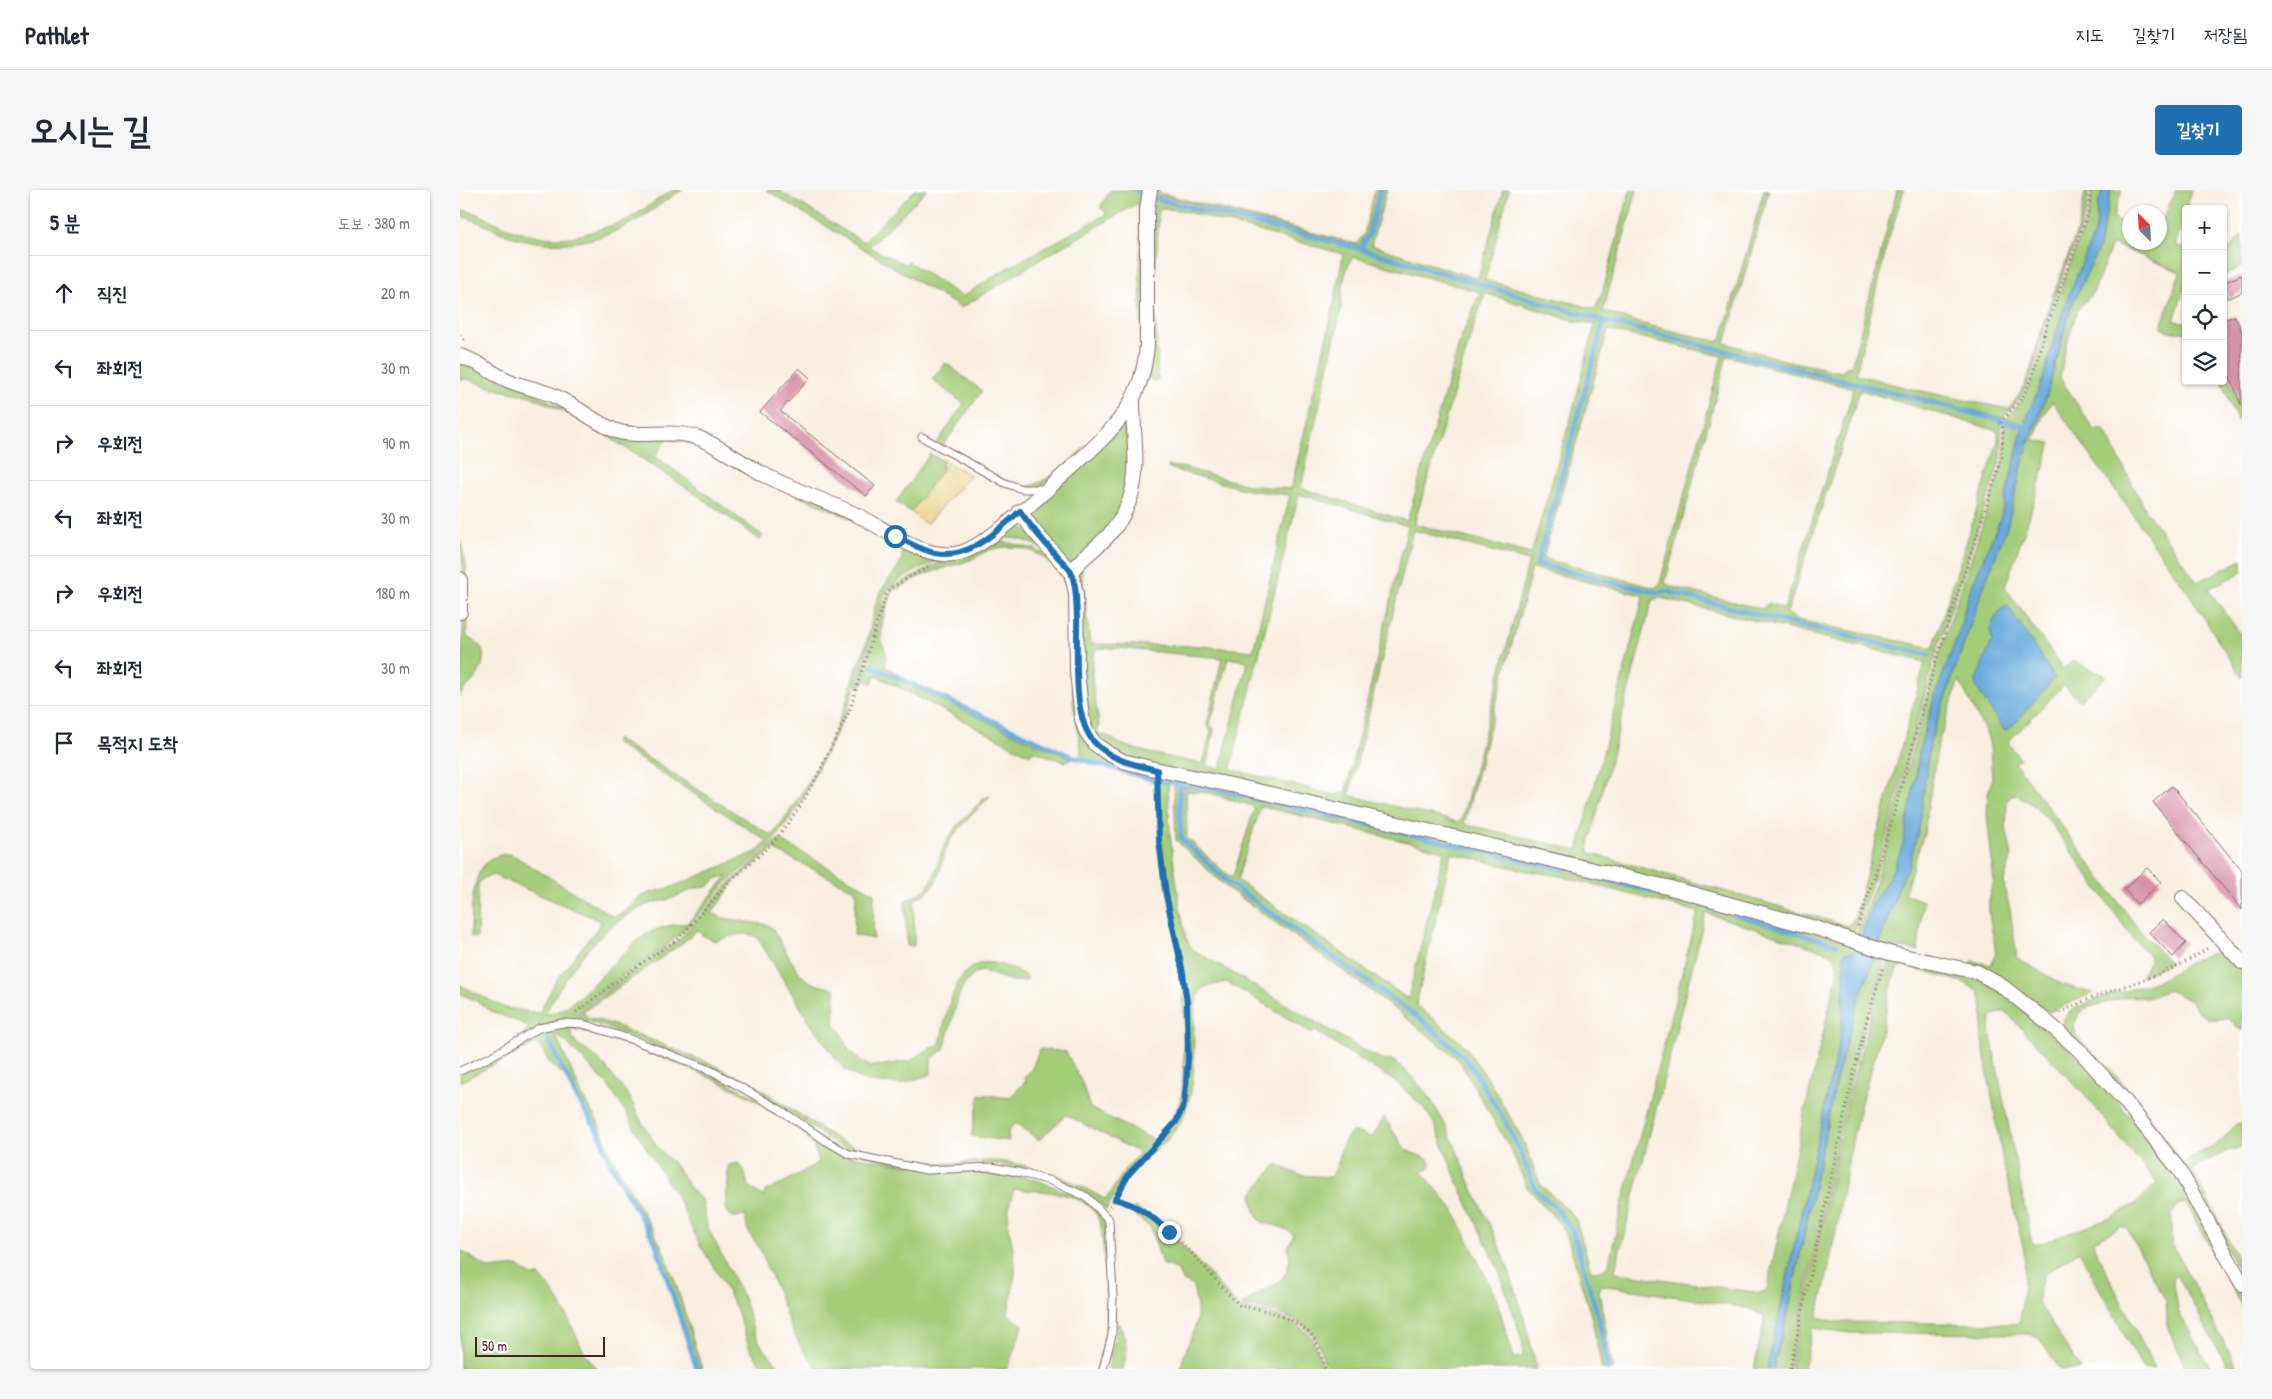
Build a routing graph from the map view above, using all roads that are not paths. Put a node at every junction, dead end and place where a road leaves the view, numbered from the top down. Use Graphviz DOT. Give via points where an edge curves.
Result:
graph roads {
  1 [pos="1150,190"];
  2 [pos="460,356"];
  3 [pos="1133,400"];
  4 [pos="922,437"];
  5 [pos="1047,489"];
  6 [pos="1020,511"];
  7 [pos="1071,572"];
  8 [pos="460,579"];
  9 [pos="460,612"];
  10 [pos="2183,898"];
  11 [pos="2242,962"];
  12 [pos="460,1071"];
  13 [pos="2242,1284"];
  14 [pos="1104,1369"];
  1 -- 3 [label="street" via="1147,210 1147,346 1145,365"];
  2 -- 6 [label="street" via="516,384 551,395 615,431 627,434 666,432 700,438 763,474 936,554 970,550"];
  3 -- 5 [label="street" via="1114,427"];
  3 -- 7 [label="street" via="1136,462 1135,484 1129,505 1106,538 1080,559"];
  4 -- 5 [label="lane" via="1005,483 1022,489"];
  5 -- 6 [label="street"];
  6 -- 7 [label="street"];
  7 -- 13 [label="street" via="1076,592 1077,671 1082,719 1095,744 1110,754 1157,770 1667,887 1885,951 1976,972 2002,986 2079,1050 2155,1137 2200,1204"];
  8 -- 9 [label="street"];
  10 -- 11 [label="street"];
  12 -- 14 [label="lane" via="540,1028 562,1023 583,1024 712,1071 849,1154 926,1170 992,1167 1051,1181 1087,1197 1109,1220 1112,1335"];
}
